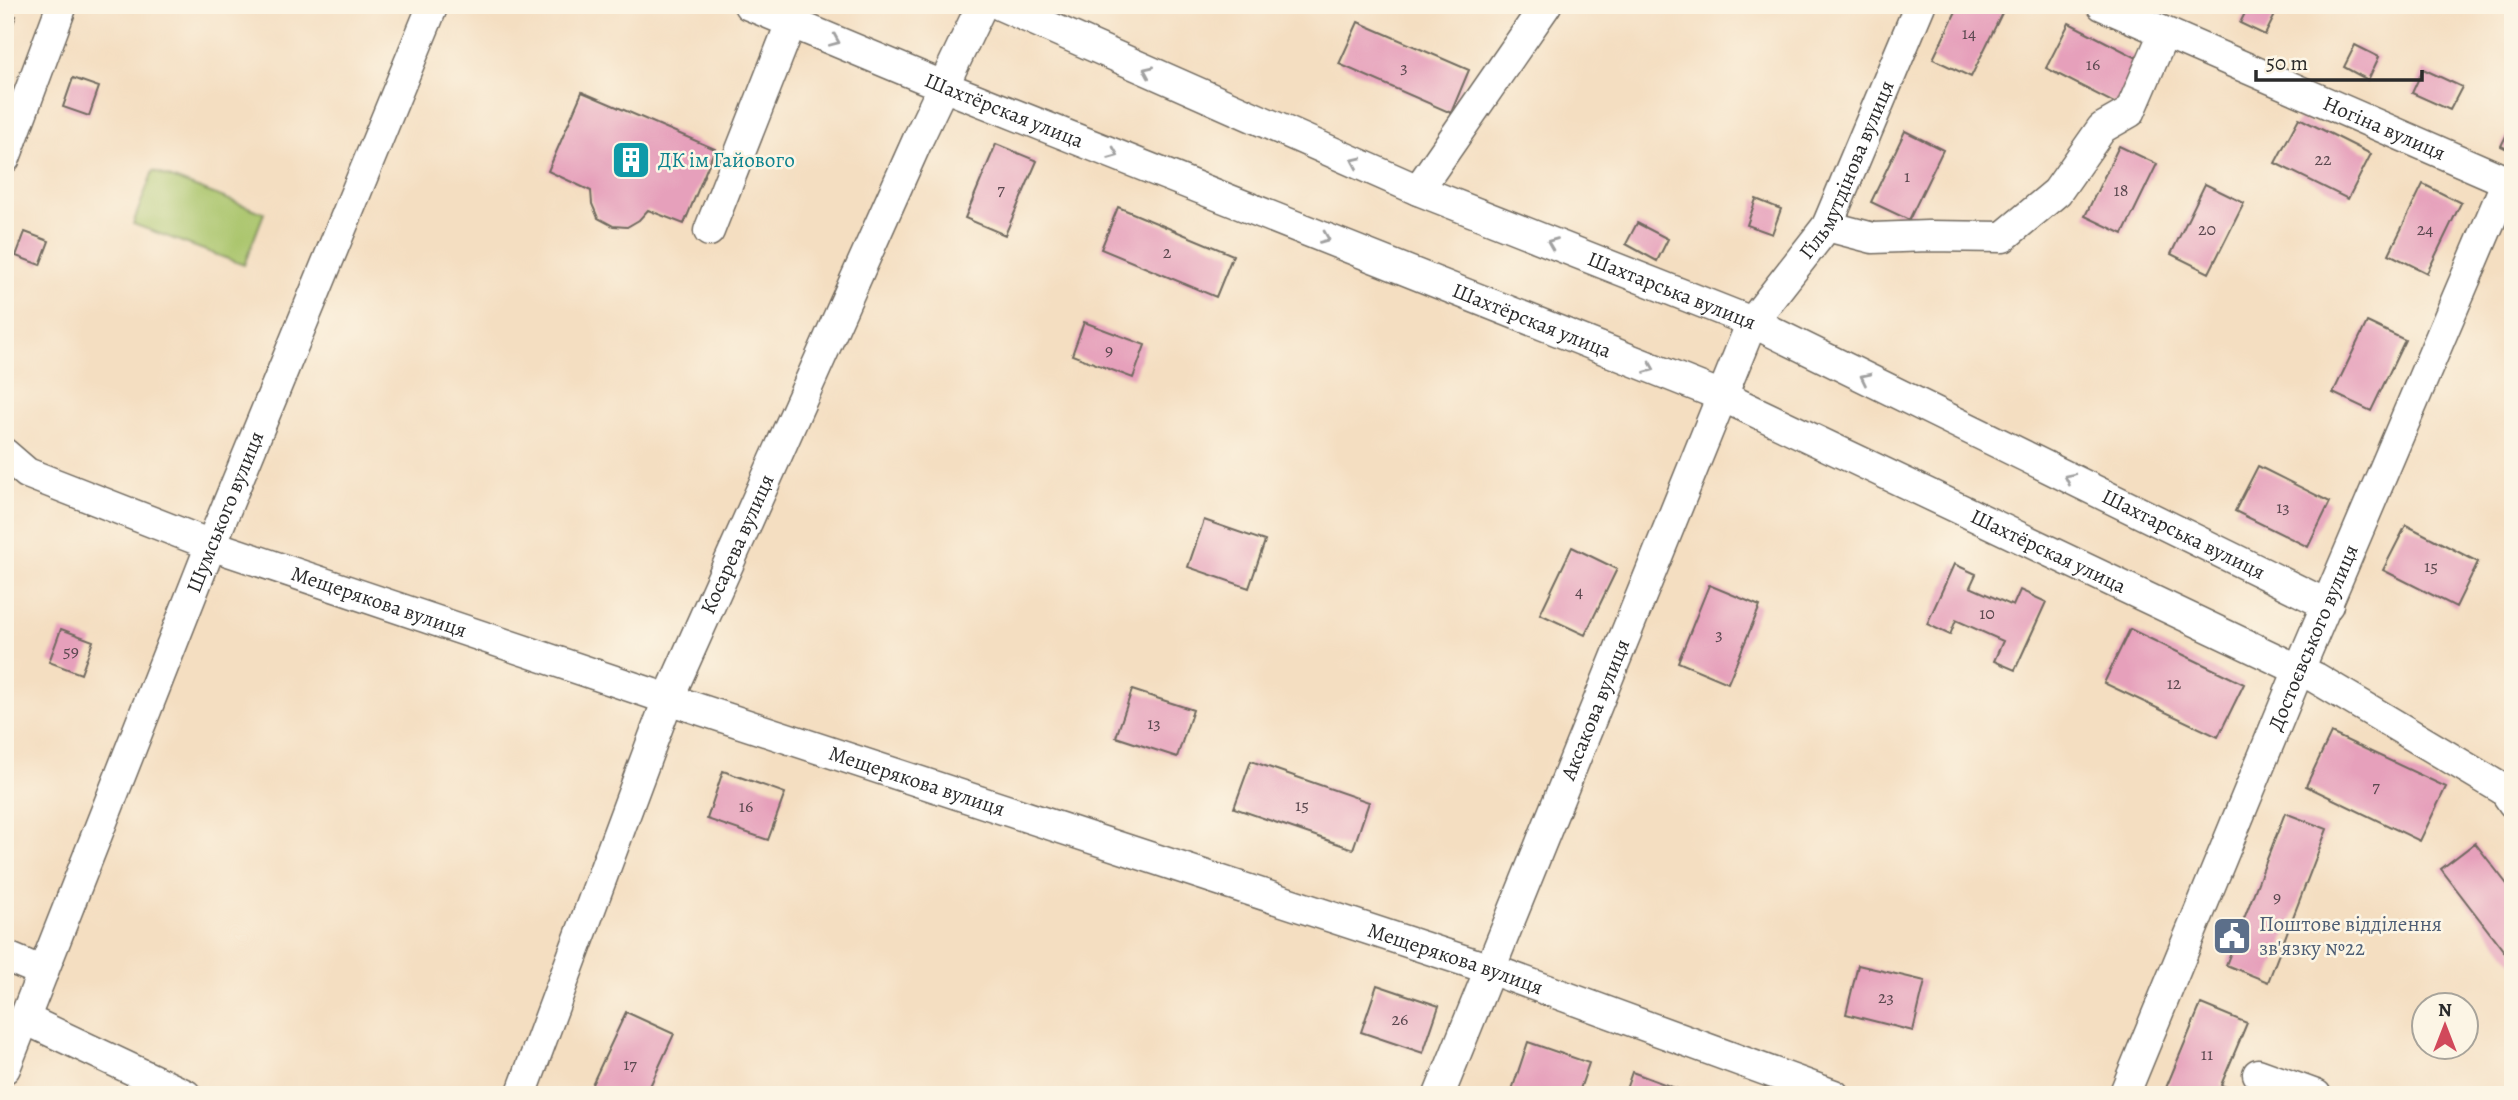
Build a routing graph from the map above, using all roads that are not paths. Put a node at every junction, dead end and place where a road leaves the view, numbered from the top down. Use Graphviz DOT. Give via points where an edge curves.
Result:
graph roads {
  1 [pos="62,5"];
  2 [pos="433,5"];
  3 [pos="749,5"];
  4 [pos="982,5"];
  5 [pos="1000,5"];
  6 [pos="1546,5"];
  7 [pos="1920,5"];
  8 [pos="2102,5"];
  9 [pos="791,23"];
  10 [pos="2164,33"];
  11 [pos="943,86"];
  12 [pos="5,158"];
  13 [pos="2510,183"];
  14 [pos="1418,190"];
  15 [pos="1828,226"];
  16 [pos="709,231"];
  17 [pos="1752,322"];
  18 [pos="1721,396"];
  19 [pos="5,454"];
  20 [pos="211,545"];
  21 [pos="2328,606"];
  22 [pos="2298,672"];
  23 [pos="668,699"];
  24 [pos="2513,803"];
  25 [pos="5,956"];
  26 [pos="1490,969"];
  27 [pos="43,972"];
  28 [pos="25,1019"];
  29 [pos="5,1069"];
  30 [pos="2258,1074"];
  31 [pos="186,1095"];
  32 [pos="521,1095"];
  33 [pos="1439,1095"];
  34 [pos="1834,1095"];
  35 [pos="2124,1095"];
  36 [pos="2316,1095"];
  1 -- 12 [label="street"];
  2 -- 20 [label="street, Шумського вулиця"];
  3 -- 9 [label="street, Шахтёрская улица"];
  4 -- 11 [label="street, Косарева вулиця"];
  14 -- 5 [label="street, Шахтарська вулиця, one-way"];
  6 -- 14 [label="street"];
  7 -- 15 [label="street, Гільмутдінова вулиця"];
  8 -- 10 [label="street, Ногіна вулиця"];
  9 -- 11 [label="street, Шахтёрская улица, one-way"];
  9 -- 16 [label="street"];
  10 -- 13 [label="street, Ногіна вулиця"];
  10 -- 15 [label="street" via="2130,112 2102,128 2057,192 2003,237 1873,238"];
  11 -- 18 [label="street, Шахтёрская улица, one-way"];
  11 -- 23 [label="street, Косарева вулиця"];
  13 -- 21 [label="street, Достоєвського вулиця"];
  17 -- 14 [label="street, Шахтарська вулиця, one-way"];
  15 -- 17 [label="street, Гільмутдінова вулиця"];
  17 -- 18 [label="street, Аксакова вулиця"];
  21 -- 17 [label="street, Шахтарська вулиця, one-way"];
  18 -- 22 [label="street, Шахтёрская улица"];
  18 -- 26 [label="street, Аксакова вулиця"];
  19 -- 20 [label="street, Мещерякова вулиця" via="27,473"];
  20 -- 23 [label="street, Мещерякова вулиця"];
  20 -- 27 [label="street, Шумського вулиця"];
  21 -- 22 [label="street, Достоєвського вулиця"];
  22 -- 24 [label="street, Шахтёрская улица" via="2316,678 2504,790"];
  22 -- 35 [label="street, Достоєвського вулиця"];
  23 -- 26 [label="street, Мещерякова вулиця"];
  23 -- 32 [label="street, Косарева вулиця"];
  25 -- 27 [label="street"];
  26 -- 33 [label="street, Аксакова вулиця"];
  26 -- 34 [label="street, Мещерякова вулиця"];
  27 -- 28 [label="street, Шумського вулиця"];
  28 -- 29 [label="street, Шумського вулиця"];
  28 -- 31 [label="street"];
  30 -- 36 [label="street"];
}
